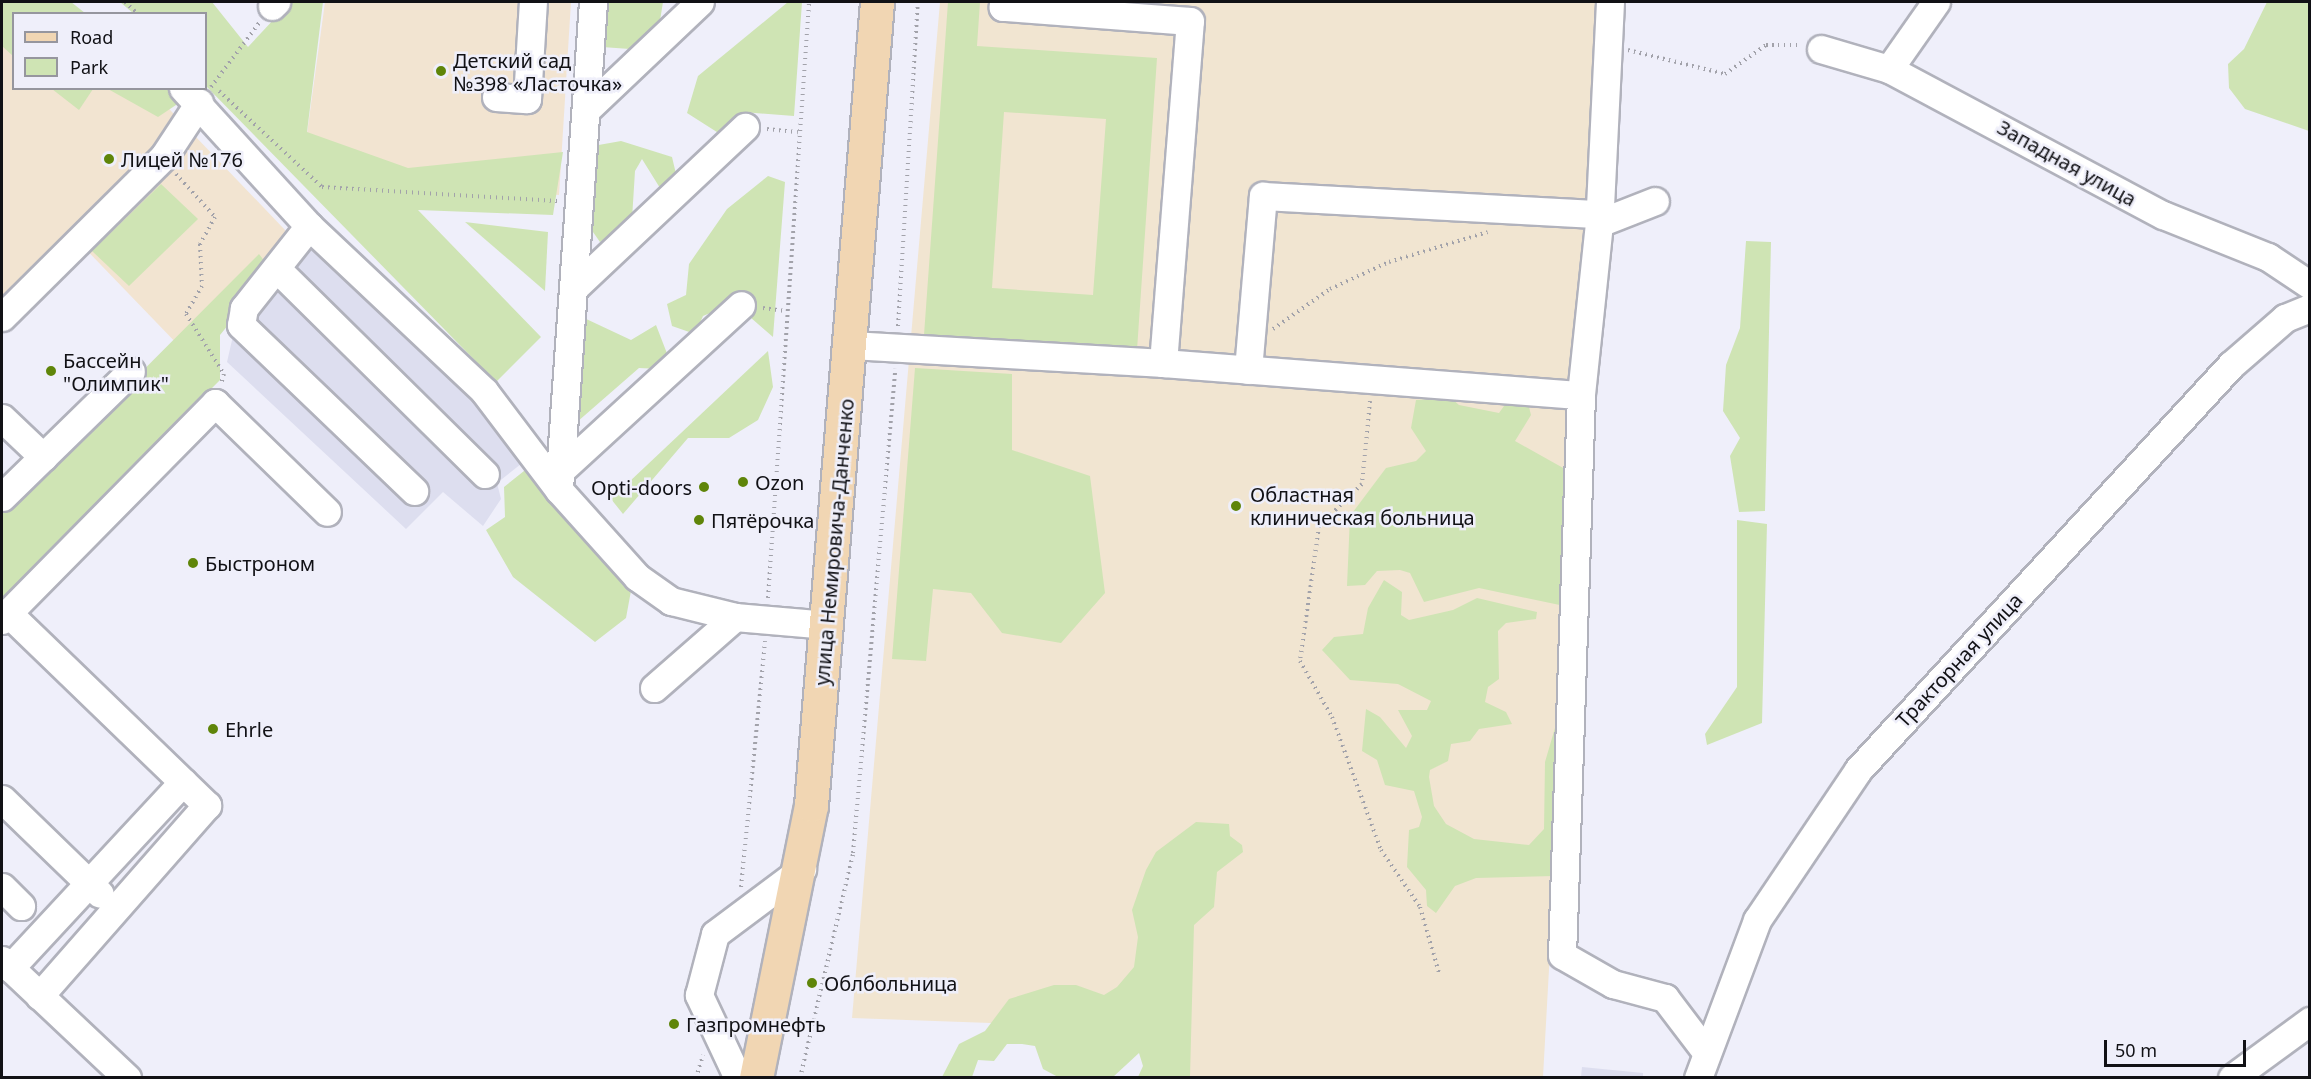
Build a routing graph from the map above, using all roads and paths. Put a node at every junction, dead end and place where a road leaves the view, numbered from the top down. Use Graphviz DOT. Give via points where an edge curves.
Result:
graph roads {
  1 [pos="532,2"];
  2 [pos="593,2"];
  3 [pos="700,2"];
  4 [pos="809,2"];
  5 [pos="877,2"];
  6 [pos="918,2"];
  7 [pos="1003,2"];
  8 [pos="1610,2"];
  9 [pos="1936,2"];
  10 [pos="273,3"];
  11 [pos="1789,43"];
  12 [pos="1607,45"];
  13 [pos="1821,49"];
  14 [pos="1889,69"];
  15 [pos="207,81"];
  16 [pos="199,90"];
  17 [pos="201,90"];
  18 [pos="201,90"];
  19 [pos="496,97"];
  20 [pos="586,110"];
  21 [pos="745,127"];
  22 [pos="799,132"];
  23 [pos="164,156"];
  24 [pos="1655,201"];
  25 [pos="579,203"];
  26 [pos="1595,218"];
  27 [pos="309,226"];
  28 [pos="1500,228"];
  29 [pos="278,269"];
  30 [pos="2310,285"];
  31 [pos="574,288"];
  32 [pos="741,305"];
  33 [pos="2310,308"];
  34 [pos="2,317"];
  35 [pos="851,345"];
  36 [pos="897,348"];
  37 [pos="1249,358"];
  38 [pos="1163,363"];
  39 [pos="132,371"];
  40 [pos="1379,381"];
  41 [pos="1581,395"];
  42 [pos="215,403"];
  43 [pos="2,418"];
  44 [pos="43,457"];
  45 [pos="485,474"];
  46 [pos="560,480"];
  47 [pos="414,491"];
  48 [pos="2,497"];
  49 [pos="327,512"];
  50 [pos="5,617"];
  51 [pos="735,617"];
  52 [pos="767,620"];
  53 [pos="828,625"];
  54 [pos="654,688"];
  55 [pos="183,782"];
  56 [pos="2,799"];
  57 [pos="802,869"];
  58 [pos="88,883"];
  59 [pos="2,887"];
  60 [pos="21,906"];
  61 [pos="116,909"];
  62 [pos="738,916"];
  63 [pos="6,964"];
  64 [pos="1439,973"];
  65 [pos="39,996"];
  66 [pos="2310,1021"];
  67 [pos="712,1022"];
  68 [pos="1706,1052"];
  69 [pos="127,1077"];
  70 [pos="696,1077"];
  71 [pos="738,1077"];
  72 [pos="756,1077"];
  73 [pos="800,1077"];
  74 [pos="1698,1077"];
  75 [pos="2232,1077"];
  1 -- 19 [label="street" via="527,99"];
  2 -- 20 [label="street"];
  3 -- 20 [label="street"];
  4 -- 22 [label="path"];
  5 -- 35 [label="main road, улица Немировича-Данченко"];
  6 -- 36 [label="path"];
  7 -- 38 [label="street" via="1003,7 1190,21"];
  8 -- 12 [label="street"];
  9 -- 14 [label="street"];
  10 -- 15 [label="path"];
  11 -- 12 [label="path" via="1767,45 1725,74"];
  12 -- 26 [label="street"];
  13 -- 14 [label="street, Западная улица"];
  14 -- 30 [label="street, Западная улица" via="2163,215 2268,257"];
  16 -- 23 [label="street"];
  17 -- 25 [label="path" via="322,186"];
  18 -- 27 [label="street"];
  20 -- 25 [label="street"];
  21 -- 22 [label="path"];
  21 -- 31 [label="street"];
  22 -- 52 [label="path"];
  23 -- 34 [label="street"];
  23 -- 42 [label="path" via="215,217 200,244 202,286 186,314 224,374"];
  24 -- 26 [label="street"];
  25 -- 31 [label="street"];
  26 -- 37 [label="street" via="1263,196"];
  26 -- 41 [label="street"];
  27 -- 29 [label="street"];
  27 -- 46 [label="street" via="484,391"];
  28 -- 37 [label="path" via="1389,262 1340,285"];
  29 -- 45 [label="street"];
  29 -- 47 [label="street" via="244,308 242,325"];
  31 -- 46 [label="street"];
  32 -- 46 [label="street"];
  33 -- 68 [label="street, Тракторная улица" via="2285,318 2231,365 1858,770 1757,920"];
  35 -- 36 [label="street"];
  35 -- 53 [label="main road, улица Немировича-Данченко"];
  36 -- 38 [label="street"];
  36 -- 73 [label="path" via="853,853"];
  37 -- 38 [label="street"];
  37 -- 40 [label="street"];
  39 -- 44 [label="street"];
  40 -- 41 [label="street"];
  40 -- 64 [label="path" via="1370,398 1362,484 1319,526 1300,661 1332,717 1381,850 1420,907"];
  41 -- 68 [label="street" via="1562,956 1613,984 1665,998"];
  42 -- 49 [label="street"];
  42 -- 50 [label="street"];
  43 -- 44 [label="street"];
  44 -- 48 [label="street"];
  46 -- 51 [label="street" via="637,577 670,601"];
  50 -- 55 [label="street"];
  51 -- 52 [label="street"];
  51 -- 54 [label="street"];
  52 -- 53 [label="street"];
  52 -- 62 [label="path"];
  53 -- 57 [label="main road, улица Немировича-Данченко"];
  55 -- 58 [label="street"];
  55 -- 61 [label="street" via="207,805"];
  56 -- 58 [label="street"];
  57 -- 62 [label="street"];
  57 -- 72 [label="main road, улица Немировича-Данченко"];
  58 -- 61 [label="street"];
  58 -- 63 [label="street"];
  59 -- 60 [label="street"];
  61 -- 65 [label="street"];
  62 -- 67 [label="street" via="715,933 699,995"];
  63 -- 65 [label="street"];
  65 -- 69 [label="street"];
  66 -- 75 [label="street"];
  67 -- 70 [label="path"];
  67 -- 71 [label="street"];
  68 -- 74 [label="street, Тракторная улица"];
}
